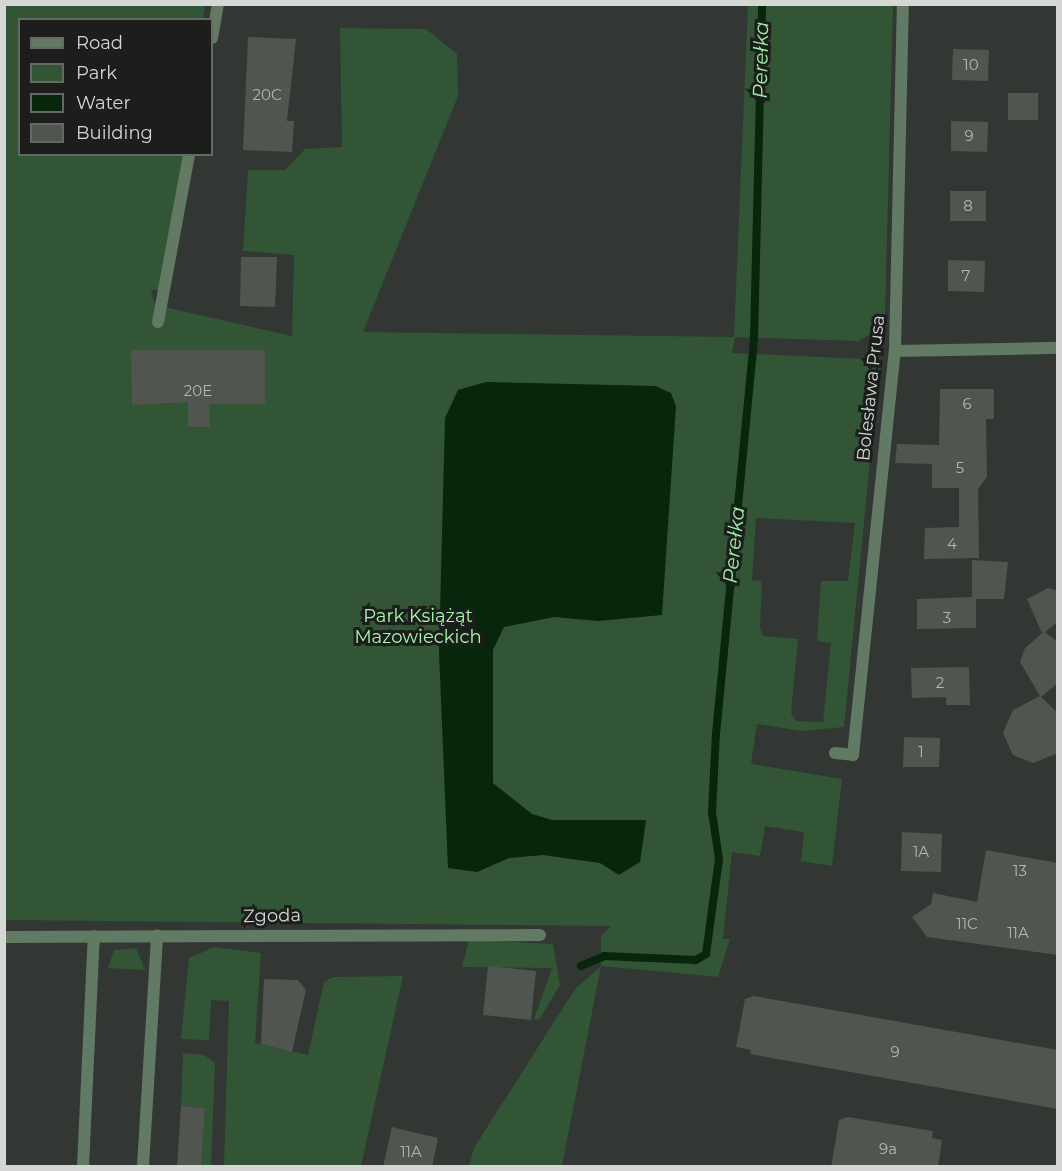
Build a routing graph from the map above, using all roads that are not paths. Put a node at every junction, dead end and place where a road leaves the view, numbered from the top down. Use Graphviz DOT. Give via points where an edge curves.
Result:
graph roads {
  1 [pos="218,4"];
  2 [pos="903,4"];
  3 [pos="213,32"];
  4 [pos="189,156"];
  5 [pos="158,322"];
  6 [pos="1058,348"];
  7 [pos="896,351"];
  8 [pos="835,753"];
  9 [pos="157,935"];
  10 [pos="540,935"];
  11 [pos="93,936"];
  12 [pos="4,937"];
  13 [pos="82,1167"];
  14 [pos="143,1167"];
  1 -- 3 [label="street"];
  2 -- 7 [label="street, Bolesława Prusa"];
  4 -- 5 [label="street"];
  6 -- 7 [label="street"];
  7 -- 8 [label="street, Bolesława Prusa" via="853,755"];
  9 -- 10 [label="street, Zgoda"];
  9 -- 11 [label="street, Zgoda"];
  9 -- 14 [label="street"];
  11 -- 12 [label="street, Zgoda"];
  11 -- 13 [label="street"];
}
